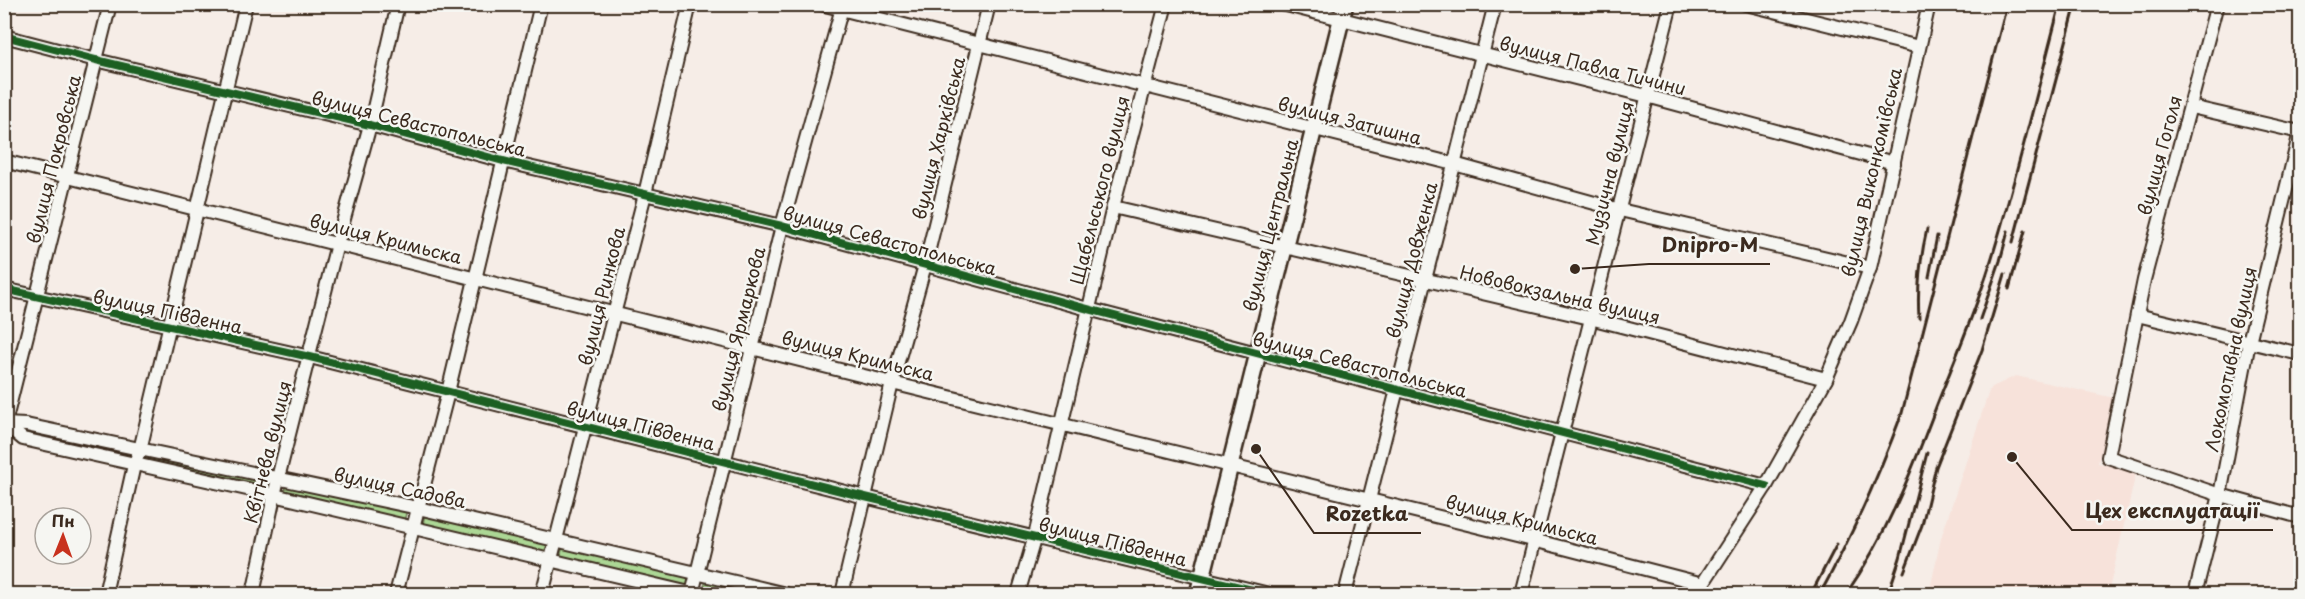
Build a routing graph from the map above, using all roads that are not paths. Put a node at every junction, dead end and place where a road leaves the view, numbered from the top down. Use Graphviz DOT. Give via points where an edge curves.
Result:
graph roads {
  1 [pos="110,4"];
  2 [pos="246,4"];
  3 [pos="398,4"];
  4 [pos="541,4"];
  5 [pos="690,4"];
  6 [pos="821,4"];
  7 [pos="989,4"];
  8 [pos="1166,4"];
  9 [pos="1282,4"];
  10 [pos="1495,4"];
  11 [pos="1671,4"];
  12 [pos="1746,4"];
  13 [pos="1929,4"];
  14 [pos="2217,4"];
  15 [pos="842,7"];
  16 [pos="1343,12"];
  17 [pos="4,36"];
  18 [pos="980,45"];
  19 [pos="1919,47"];
  20 [pos="1482,55"];
  21 [pos="96,60"];
  22 [pos="1144,87"];
  23 [pos="226,91"];
  24 [pos="1647,96"];
  25 [pos="2191,107"];
  26 [pos="370,125"];
  27 [pos="1314,130"];
  28 [pos="2301,132"];
  29 [pos="4,161"];
  30 [pos="503,161"];
  31 [pos="1894,163"];
  32 [pos="1454,164"];
  33 [pos="67,177"];
  34 [pos="645,195"];
  35 [pos="1113,207"];
  36 [pos="197,209"];
  37 [pos="1620,210"];
  38 [pos="782,226"];
  39 [pos="336,244"];
  40 [pos="1285,248"];
  41 [pos="925,265"];
  42 [pos="1870,268"];
  43 [pos="475,278"];
  44 [pos="1424,281"];
  45 [pos="4,289"];
  46 [pos="38,298"];
  47 [pos="1088,309"];
  48 [pos="614,313"];
  49 [pos="2137,315"];
  50 [pos="1590,318"];
  51 [pos="169,327"];
  52 [pos="2249,342"];
  53 [pos="752,348"];
  54 [pos="1258,353"];
  55 [pos="2301,354"];
  56 [pos="310,357"];
  57 [pos="1826,379"];
  58 [pos="892,383"];
  59 [pos="1397,388"];
  60 [pos="448,392"];
  61 [pos="1060,424"];
  62 [pos="5,425"];
  63 [pos="586,427"];
  64 [pos="1561,431"];
  65 [pos="140,450"];
  66 [pos="724,462"];
  67 [pos="135,465"];
  68 [pos="1230,466"];
  69 [pos="278,478"];
  70 [pos="1766,486"];
  71 [pos="274,495"];
  72 [pos="2220,495"];
  73 [pos="865,497"];
  74 [pos="1368,498"];
  75 [pos="418,508"];
  76 [pos="2301,517"];
  77 [pos="412,528"];
  78 [pos="1035,536"];
  79 [pos="555,540"];
  80 [pos="1533,540"];
  81 [pos="550,561"];
  82 [pos="697,574"];
  83 [pos="1200,587"];
  84 [pos="1699,589"];
  85 [pos="105,594"];
  86 [pos="253,594"];
  87 [pos="396,594"];
  88 [pos="542,594"];
  89 [pos="693,594"];
  90 [pos="786,594"];
  91 [pos="842,594"];
  92 [pos="1018,594"];
  93 [pos="1269,594"];
  94 [pos="1345,594"];
  95 [pos="1521,594"];
  96 [pos="2195,594"];
  1 -- 21 [label="street, вулиця Покровська"];
  2 -- 23 [label="street"];
  3 -- 26 [label="street, Квітнева вулиця"];
  4 -- 30 [label="street"];
  5 -- 34 [label="street, вулиця Ринкова"];
  6 -- 15 [label="street, вулиця Затишна"];
  7 -- 18 [label="street, вулиця Харківська"];
  8 -- 22 [label="street, Щабельського вулиця"];
  9 -- 16 [label="street, вулиця Павла Тичини"];
  10 -- 20 [label="street, вулиця Довженка"];
  11 -- 24 [label="street, Музична вулиця"];
  12 -- 19 [label="street"];
  13 -- 19 [label="street, вулиця Виконкомівська"];
  14 -- 25 [label="street, вулиця Гоголя"];
  15 -- 18 [label="street, вулиця Затишна"];
  15 -- 38 [label="street, вулиця Ярмаркова"];
  16 -- 20 [label="street, вулиця Павла Тичини"];
  16 -- 27 [label="main road, вулиця Центральна"];
  17 -- 21 [label="street, вулиця Севастопольська"];
  18 -- 22 [label="street, вулиця Затишна"];
  18 -- 41 [label="street, вулиця Харківська"];
  19 -- 31 [label="street, вулиця Виконкомівська"];
  20 -- 24 [label="street, вулиця Павла Тичини"];
  20 -- 32 [label="street, вулиця Довженка"];
  21 -- 23 [label="street, вулиця Севастопольська"];
  21 -- 33 [label="street, вулиця Покровська"];
  22 -- 27 [label="street, вулиця Затишна"];
  22 -- 35 [label="street, Щабельського вулиця"];
  23 -- 26 [label="street, вулиця Севастопольська"];
  23 -- 36 [label="street"];
  24 -- 31 [label="street, вулиця Павла Тичини"];
  24 -- 37 [label="street, Музична вулиця"];
  25 -- 28 [label="street"];
  25 -- 49 [label="street, вулиця Гоголя"];
  26 -- 30 [label="street, вулиця Севастопольська"];
  26 -- 39 [label="street, Квітнева вулиця"];
  27 -- 32 [label="street, вулиця Затишна"];
  27 -- 40 [label="main road, вулиця Центральна"];
  28 -- 52 [label="street, Локомотивна вулиця"];
  29 -- 33 [label="street, вулиця Кримьска"];
  30 -- 34 [label="street, вулиця Севастопольська"];
  30 -- 43 [label="street"];
  31 -- 42 [label="street, вулиця Виконкомівська"];
  32 -- 37 [label="street, вулиця Затишна"];
  32 -- 44 [label="street, вулиця Довженка"];
  33 -- 36 [label="street, вулиця Кримьска"];
  33 -- 46 [label="street, вулиця Покровська"];
  34 -- 38 [label="street, вулиця Севастопольська"];
  34 -- 48 [label="street, вулиця Ринкова"];
  35 -- 40 [label="street, Нововокзальна вулиця"];
  35 -- 47 [label="street, Щабельського вулиця"];
  36 -- 39 [label="street, вулиця Кримьска"];
  36 -- 51 [label="street"];
  37 -- 42 [label="street, вулиця Затишна"];
  37 -- 50 [label="street, Музична вулиця"];
  38 -- 41 [label="street, вулиця Севастопольська"];
  38 -- 53 [label="street, вулиця Ярмаркова"];
  39 -- 43 [label="street, вулиця Кримьска"];
  39 -- 56 [label="street, Квітнева вулиця"];
  40 -- 44 [label="street, Нововокзальна вулиця"];
  40 -- 54 [label="main road, вулиця Центральна"];
  41 -- 47 [label="street, вулиця Севастопольська"];
  41 -- 58 [label="street, вулиця Харківська"];
  42 -- 57 [label="street, вулиця Виконкомівська"];
  43 -- 48 [label="street, вулиця Кримьска"];
  43 -- 60 [label="street"];
  44 -- 50 [label="street, Нововокзальна вулиця"];
  44 -- 59 [label="street, вулиця Довженка"];
  45 -- 46 [label="street, вулиця Південна"];
  46 -- 51 [label="street, вулиця Південна"];
  46 -- 62 [label="street, вулиця Покровська"];
  47 -- 54 [label="street, вулиця Севастопольська"];
  47 -- 61 [label="street, Щабельського вулиця"];
  48 -- 53 [label="street, вулиця Кримьска"];
  48 -- 63 [label="street, вулиця Ринкова"];
  49 -- 52 [label="street"];
  49 -- 72 [label="street, вулиця Гоголя" via="2108,457"];
  50 -- 57 [label="street, Нововокзальна вулиця"];
  50 -- 64 [label="street, Музична вулиця"];
  51 -- 56 [label="street, вулиця Південна"];
  51 -- 65 [label="street"];
  52 -- 55 [label="street"];
  52 -- 72 [label="street, Локомотивна вулиця"];
  53 -- 58 [label="street, вулиця Кримьска"];
  53 -- 66 [label="street, вулиця Ярмаркова"];
  54 -- 59 [label="street, вулиця Севастопольська"];
  54 -- 68 [label="main road, вулиця Центральна"];
  56 -- 60 [label="street, вулиця Південна"];
  56 -- 69 [label="street, Квітнева вулиця"];
  57 -- 70 [label="street, вулиця Виконкомівська"];
  58 -- 61 [label="street, вулиця Кримьска"];
  58 -- 73 [label="street, вулиця Харківська"];
  59 -- 64 [label="street, вулиця Севастопольська"];
  59 -- 74 [label="street, вулиця Довженка"];
  60 -- 63 [label="street, вулиця Південна"];
  60 -- 75 [label="street"];
  61 -- 68 [label="street, вулиця Кримьска"];
  61 -- 78 [label="street, Щабельського вулиця"];
  62 -- 65 [label="street, вулиця Садова" via="26,425"];
  62 -- 67 [label="street, вулиця Садова" via="23,439"];
  63 -- 66 [label="street, вулиця Південна"];
  63 -- 79 [label="street, вулиця Ринкова"];
  64 -- 70 [label="street, вулиця Севастопольська"];
  64 -- 80 [label="street, Музична вулиця"];
  65 -- 67 [label="street"];
  65 -- 69 [label="street, вулиця Садова"];
  66 -- 73 [label="street, вулиця Південна"];
  66 -- 82 [label="street, вулиця Ярмаркова"];
  67 -- 71 [label="street, вулиця Садова"];
  67 -- 85 [label="street"];
  68 -- 74 [label="street, вулиця Кримьска"];
  68 -- 83 [label="main road, вулиця Центральна"];
  69 -- 71 [label="street, Квітнева вулиця"];
  69 -- 75 [label="street, вулиця Садова"];
  70 -- 84 [label="street, вулиця Виконкомівська"];
  71 -- 77 [label="street, вулиця Садова"];
  71 -- 86 [label="street, Квітнева вулиця"];
  72 -- 76 [label="street"];
  72 -- 96 [label="street, Локомотивна вулиця"];
  73 -- 78 [label="street, вулиця Південна"];
  73 -- 91 [label="street, вулиця Харківська"];
  74 -- 80 [label="street, вулиця Кримьска"];
  74 -- 94 [label="street, вулиця Довженка"];
  75 -- 77 [label="street"];
  75 -- 79 [label="street, вулиця Садова"];
  77 -- 81 [label="street, вулиця Садова"];
  77 -- 87 [label="street"];
  78 -- 83 [label="street, вулиця Південна"];
  78 -- 92 [label="street, Щабельського вулиця"];
  79 -- 81 [label="street, вулиця Ринкова"];
  79 -- 82 [label="street, вулиця Садова"];
  80 -- 84 [label="street, вулиця Кримьска"];
  80 -- 95 [label="street, Музична вулиця"];
  81 -- 88 [label="street, вулиця Ринкова"];
  81 -- 89 [label="street, вулиця Садова"];
  82 -- 89 [label="street, вулиця Ярмаркова"];
  82 -- 90 [label="street, вулиця Садова"];
  83 -- 93 [label="street, вулиця Південна"];
}
